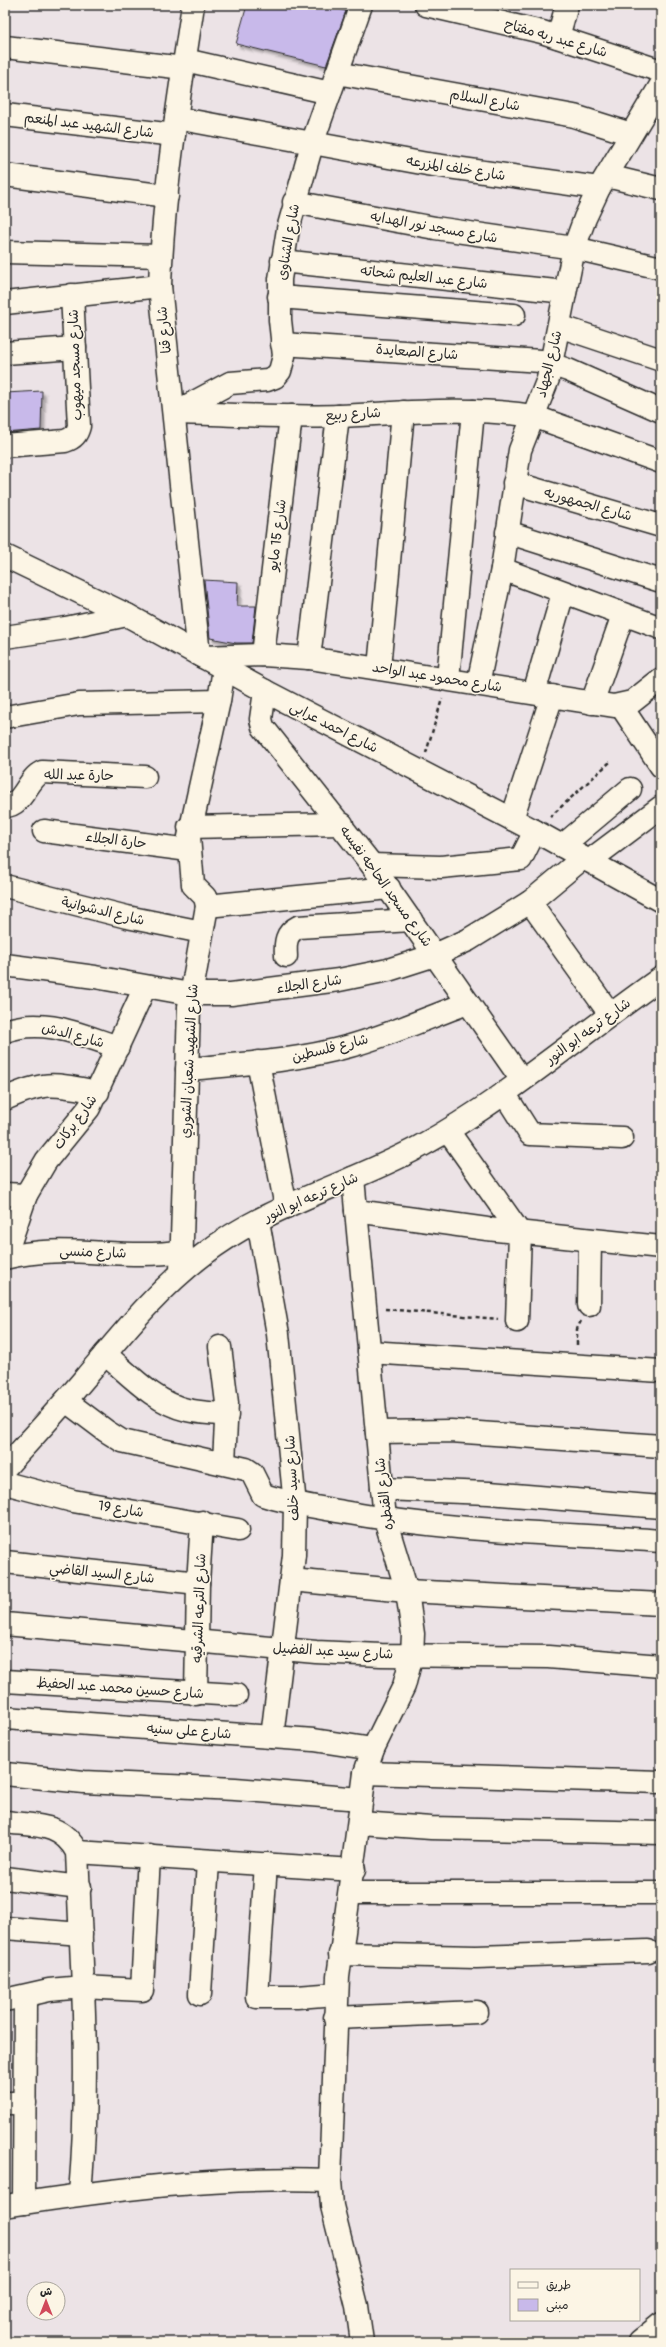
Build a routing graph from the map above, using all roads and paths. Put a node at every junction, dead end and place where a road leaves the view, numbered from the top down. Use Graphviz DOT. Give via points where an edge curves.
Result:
graph roads {
  1 [pos="193,5"];
  2 [pos="426,5"];
  3 [pos="567,5"];
  4 [pos="357,6"];
  5 [pos="497,13"];
  6 [pos="558,37"];
  7 [pos="5,47"];
  8 [pos="184,64"];
  9 [pos="661,71"];
  10 [pos="337,73"];
  11 [pos="661,84"];
  12 [pos="330,93"];
  13 [pos="5,115"];
  14 [pos="175,126"];
  15 [pos="631,134"];
  16 [pos="313,142"];
  17 [pos="5,176"];
  18 [pos="603,182"];
  19 [pos="661,189"];
  20 [pos="167,196"];
  21 [pos="294,202"];
  22 [pos="574,248"];
  23 [pos="5,252"];
  24 [pos="161,256"];
  25 [pos="282,260"];
  26 [pos="661,268"];
  27 [pos="160,286"];
  28 [pos="565,292"];
  29 [pos="72,295"];
  30 [pos="279,297"];
  31 [pos="5,303"];
  32 [pos="514,315"];
  33 [pos="559,326"];
  34 [pos="282,344"];
  35 [pos="75,348"];
  36 [pos="5,353"];
  37 [pos="661,360"];
  38 [pos="551,364"];
  39 [pos="473,411"];
  40 [pos="661,411"];
  41 [pos="174,412"];
  42 [pos="402,412"];
  43 [pos="291,416"];
  44 [pos="338,416"];
  45 [pos="533,416"];
  46 [pos="5,446"];
  47 [pos="661,462"];
  48 [pos="514,483"];
  49 [pos="661,526"];
  50 [pos="507,532"];
  51 [pos="5,556"];
  52 [pos="502,569"];
  53 [pos="661,581"];
  54 [pos="563,593"];
  55 [pos="127,615"];
  56 [pos="623,615"];
  57 [pos="661,628"];
  58 [pos="5,637"];
  59 [pos="263,655"];
  60 [pos="201,656"];
  61 [pos="309,658"];
  62 [pos="224,668"];
  63 [pos="379,668"];
  64 [pos="448,679"];
  65 [pos="661,679"];
  66 [pos="478,684"];
  67 [pos="264,691"];
  68 [pos="543,695"];
  69 [pos="219,701"];
  70 [pos="592,703"];
  71 [pos="621,706"];
  72 [pos="5,717"];
  73 [pos="610,762"];
  74 [pos="661,766"];
  75 [pos="421,772"];
  76 [pos="145,777"];
  77 [pos="630,789"];
  78 [pos="5,806"];
  79 [pos="661,807"];
  80 [pos="512,819"];
  81 [pos="342,824"];
  82 [pos="189,827"];
  83 [pos="44,831"];
  84 [pos="535,831"];
  85 [pos="562,846"];
  86 [pos="189,850"];
  87 [pos="586,859"];
  88 [pos="372,865"];
  89 [pos="5,886"];
  90 [pos="389,888"];
  91 [pos="661,901"];
  92 [pos="530,902"];
  93 [pos="207,906"];
  94 [pos="411,920"];
  95 [pos="202,932"];
  96 [pos="435,955"];
  97 [pos="286,956"];
  98 [pos="5,965"];
  99 [pos="661,978"];
  100 [pos="145,987"];
  101 [pos="190,994"];
  102 [pos="468,1003"];
  103 [pos="610,1014"];
  104 [pos="5,1031"];
  105 [pos="118,1047"];
  106 [pos="258,1062"];
  107 [pos="187,1069"];
  108 [pos="522,1080"];
  109 [pos="98,1092"];
  110 [pos="504,1093"];
  111 [pos="5,1099"];
  112 [pos="448,1131"];
  113 [pos="622,1138"];
  114 [pos="353,1178"];
  115 [pos="16,1194"];
  116 [pos="286,1207"];
  117 [pos="356,1211"];
  118 [pos="258,1221"];
  119 [pos="520,1233"];
  120 [pos="590,1240"];
  121 [pos="661,1247"];
  122 [pos="5,1257"];
  123 [pos="182,1261"];
  124 [pos="589,1305"];
  125 [pos="365,1307"];
  126 [pos="517,1321"];
  127 [pos="220,1347"];
  128 [pos="369,1352"];
  129 [pos="105,1354"];
  130 [pos="576,1364"];
  131 [pos="661,1371"];
  132 [pos="66,1401"];
  133 [pos="227,1414"];
  134 [pos="377,1432"];
  135 [pos="661,1446"];
  136 [pos="224,1462"];
  137 [pos="5,1468"];
  138 [pos="5,1483"];
  139 [pos="382,1489"];
  140 [pos="295,1505"];
  141 [pos="661,1507"];
  142 [pos="385,1519"];
  143 [pos="202,1522"];
  144 [pos="238,1530"];
  145 [pos="661,1542"];
  146 [pos="5,1562"];
  147 [pos="291,1580"];
  148 [pos="198,1583"];
  149 [pos="407,1591"];
  150 [pos="661,1604"];
  151 [pos="5,1624"];
  152 [pos="198,1641"];
  153 [pos="282,1649"];
  154 [pos="412,1655"];
  155 [pos="661,1666"];
  156 [pos="5,1681"];
  157 [pos="196,1694"];
  158 [pos="236,1695"];
  159 [pos="5,1718"];
  160 [pos="272,1737"];
  161 [pos="373,1749"];
  162 [pos="365,1773"];
  163 [pos="5,1774"];
  164 [pos="661,1782"];
  165 [pos="361,1799"];
  166 [pos="5,1822"];
  167 [pos="360,1823"];
  168 [pos="661,1833"];
  169 [pos="77,1852"];
  170 [pos="148,1856"];
  171 [pos="208,1861"];
  172 [pos="266,1864"];
  173 [pos="354,1870"];
  174 [pos="5,1878"];
  175 [pos="80,1887"];
  176 [pos="350,1893"];
  177 [pos="661,1893"];
  178 [pos="5,1928"];
  179 [pos="81,1934"];
  180 [pos="648,1951"];
  181 [pos="340,1954"];
  182 [pos="83,1987"];
  183 [pos="200,1994"];
  184 [pos="336,1994"];
  185 [pos="15,1998"];
  186 [pos="477,2012"];
  187 [pos="335,2018"];
  188 [pos="15,2103"];
  189 [pos="330,2180"];
  190 [pos="80,2194"];
  191 [pos="14,2204"];
  192 [pos="661,2324"];
  193 [pos="362,2342"];
  194 [pos="639,2342"];
  1 -- 8 [label="main road, شارع قنا"];
  2 -- 5 [label="main road, شارع عبد ربه مفتاح"];
  3 -- 6 [label="main road"];
  4 -- 10 [label="main road, شارع الشناوى"];
  5 -- 6 [label="main road, شارع عبد ربه مفتاح"];
  6 -- 9 [label="main road, شارع عبد ربه مفتاح"];
  7 -- 8 [label="main road"];
  8 -- 12 [label="main road"];
  8 -- 14 [label="main road, شارع قنا"];
  10 -- 12 [label="main road, شارع الشناوى"];
  10 -- 15 [label="main road, شارع السلام" via="574,116"];
  11 -- 15 [label="main road, شارع الجهاد"];
  12 -- 16 [label="main road, شارع الشناوى"];
  13 -- 14 [label="main road, شارع الشهيد عبد المنعم"];
  14 -- 16 [label="main road, شارع الشهيد عبد المنعم"];
  14 -- 20 [label="main road, شارع قنا"];
  15 -- 18 [label="main road, شارع الجهاد"];
  16 -- 18 [label="main road, شارع خلف المزرعه" via="427,164"];
  16 -- 21 [label="main road, شارع الشناوى"];
  17 -- 20 [label="main road"];
  18 -- 19 [label="main road, شارع خلف المزرعه"];
  18 -- 22 [label="main road, شارع الجهاد"];
  20 -- 24 [label="main road, شارع قنا"];
  21 -- 22 [label="main road, شارع مسجد نور الهدايه" via="435,228"];
  21 -- 25 [label="main road, شارع الشناوى"];
  22 -- 26 [label="main road, شارع مسجد نور الهدايه"];
  22 -- 28 [label="main road, شارع الجهاد"];
  23 -- 24 [label="main road"];
  24 -- 27 [label="main road, شارع قنا"];
  25 -- 28 [label="main road, شارع عبد العليم شحاته"];
  25 -- 30 [label="main road, شارع الشناوى"];
  27 -- 29 [label="main road"];
  27 -- 41 [label="main road, شارع قنا"];
  28 -- 33 [label="main road, شارع الجهاد"];
  29 -- 31 [label="main road"];
  29 -- 35 [label="main road, شارع مسجد ميهوب"];
  30 -- 32 [label="main road"];
  30 -- 34 [label="main road, شارع الشناوى"];
  33 -- 37 [label="main road"];
  33 -- 38 [label="main road, شارع الجهاد"];
  34 -- 38 [label="main road, شارع الصعايدة" via="506,358"];
  34 -- 41 [label="main road, شارع الشناوى" via="284,364 275,377 230,383"];
  35 -- 36 [label="main road"];
  35 -- 46 [label="main road, شارع مسجد ميهوب" via="79,426 77,433 65,441"];
  38 -- 40 [label="main road, شارع الصعايدة"];
  38 -- 45 [label="main road, شارع الجهاد"];
  39 -- 42 [label="main road, شارع ربيع"];
  39 -- 45 [label="main road, شارع ربيع"];
  39 -- 64 [label="main road"];
  41 -- 43 [label="main road, شارع ربيع"];
  41 -- 60 [label="main road, شارع قنا"];
  42 -- 44 [label="main road, شارع ربيع"];
  42 -- 63 [label="main road"];
  43 -- 44 [label="main road, شارع ربيع"];
  43 -- 59 [label="main road, شارع 15 مايو"];
  44 -- 61 [label="main road"];
  45 -- 47 [label="main road, شارع ربيع"];
  45 -- 48 [label="main road, شارع الجهاد" via="520,450"];
  48 -- 49 [label="main road, شارع الجمهوريه"];
  48 -- 50 [label="main road, شارع الجهاد"];
  50 -- 52 [label="main road, شارع الجهاد"];
  50 -- 53 [label="main road"];
  51 -- 55 [label="main road, شارع احمد عرابى"];
  52 -- 54 [label="main road"];
  52 -- 66 [label="main road, شارع الجهاد"];
  54 -- 56 [label="main road"];
  54 -- 68 [label="main road"];
  55 -- 58 [label="main road"];
  55 -- 60 [label="main road, شارع احمد عرابى"];
  56 -- 57 [label="main road"];
  56 -- 70 [label="main road"];
  59 -- 60 [label="main road, شارع محمود عبد الواحد"];
  59 -- 61 [label="main road, شارع محمود عبد الواحد"];
  60 -- 62 [label="main road, شارع احمد عرابى"];
  61 -- 63 [label="main road, شارع محمود عبد الواحد"];
  62 -- 67 [label="main road, شارع احمد عرابى"];
  62 -- 69 [label="main road"];
  63 -- 64 [label="main road, شارع محمود عبد الواحد"];
  64 -- 66 [label="main road, شارع محمود عبد الواحد"];
  64 -- 75 [label="path"];
  65 -- 71 [label="main road" via="632,702"];
  66 -- 68 [label="main road, شارع محمود عبد الواحد"];
  67 -- 75 [label="main road, شارع احمد عرابى"];
  67 -- 81 [label="main road, شارع مسجد الحاجه نفيسه" via="261,719 264,727"];
  68 -- 70 [label="main road, شارع محمود عبد الواحد"];
  68 -- 80 [label="main road"];
  69 -- 72 [label="main road" via="79,704"];
  69 -- 82 [label="main road"];
  70 -- 71 [label="main road, شارع محمود عبد الواحد"];
  71 -- 74 [label="main road"];
  73 -- 84 [label="path"];
  75 -- 80 [label="main road, شارع احمد عرابى"];
  76 -- 78 [label="main road, حارة عبد الله" via="42,772 32,778 17,802"];
  77 -- 85 [label="main road"];
  79 -- 87 [label="main road, شارع الجلاء"];
  80 -- 84 [label="main road, شارع احمد عرابى"];
  81 -- 82 [label="main road"];
  81 -- 88 [label="main road, شارع مسجد الحاجه نفيسه"];
  82 -- 86 [label="main road"];
  83 -- 86 [label="main road, حارة الجلاء"];
  84 -- 85 [label="main road, شارع احمد عرابى"];
  84 -- 88 [label="main road" via="521,859 441,867"];
  85 -- 87 [label="main road, شارع احمد عرابى"];
  86 -- 93 [label="main road" via="193,885 205,897"];
  87 -- 91 [label="main road, شارع احمد عرابى"];
  87 -- 92 [label="main road, شارع الجلاء"];
  88 -- 90 [label="main road, شارع مسجد الحاجه نفيسه"];
  89 -- 95 [label="main road, شارع الدشوانية" via="120,915"];
  90 -- 93 [label="main road"];
  90 -- 94 [label="main road, شارع مسجد الحاجه نفيسه"];
  92 -- 96 [label="main road, شارع الجلاء" via="481,932"];
  92 -- 103 [label="main road"];
  93 -- 95 [label="main road, شارع الشهيد شعبان الشوري"];
  94 -- 96 [label="main road, شارع مسجد الحاجه نفيسه"];
  94 -- 97 [label="main road" via="298,927 289,933"];
  95 -- 101 [label="main road, شارع الشهيد شعبان الشوري"];
  96 -- 101 [label="main road, شارع الجلاء" via="388,970 340,980 231,994"];
  96 -- 102 [label="main road, شارع مسجد الحاجه نفيسه"];
  98 -- 100 [label="main road, شارع الجلاء" via="95,977"];
  99 -- 103 [label="main road, شارع ترعه ابو النور"];
  100 -- 101 [label="main road, شارع الجلاء"];
  100 -- 105 [label="main road, شارع بركات"];
  101 -- 107 [label="main road, شارع الشهيد شعبان الشوري"];
  102 -- 106 [label="main road, شارع فلسطين" via="351,1046 289,1059"];
  102 -- 108 [label="main road, شارع مسجد الحاجه نفيسه"];
  103 -- 108 [label="main road, شارع ترعه ابو النور"];
  104 -- 105 [label="main road, شارع الدش" via="27,1025 50,1026"];
  105 -- 109 [label="main road, شارع بركات"];
  106 -- 107 [label="main road, شارع فلسطين"];
  106 -- 116 [label="main road"];
  107 -- 123 [label="main road, شارع الشهيد شعبان الشوري"];
  108 -- 110 [label="main road, شارع ترعه ابو النور"];
  109 -- 111 [label="main road" via="57,1084 34,1086"];
  109 -- 115 [label="main road, شارع بركات" via="78,1123"];
  110 -- 112 [label="main road, شارع ترعه ابو النور"];
  110 -- 113 [label="main road" via="530,1134"];
  112 -- 114 [label="main road, شارع ترعه ابو النور" via="386,1164"];
  112 -- 119 [label="main road"];
  114 -- 116 [label="main road, شارع ترعه ابو النور"];
  114 -- 117 [label="main road, شارع القنطره"];
  115 -- 122 [label="main road, شارع بركات"];
  116 -- 118 [label="main road, شارع ترعه ابو النور"];
  117 -- 119 [label="main road"];
  117 -- 125 [label="main road, شارع القنطره"];
  118 -- 123 [label="main road, شارع ترعه ابو النور" via="212,1248"];
  118 -- 140 [label="main road, شارع سيد خلف" via="278,1334"];
  119 -- 120 [label="main road"];
  119 -- 126 [label="main road"];
  120 -- 121 [label="main road"];
  120 -- 124 [label="main road"];
  122 -- 123 [label="main road, شارع منسى" via="46,1250 148,1255"];
  123 -- 129 [label="main road, شارع ترعه ابو النور"];
  124 -- 130 [label="path" via="577,1329"];
  125 -- 126 [label="path"];
  125 -- 128 [label="main road, شارع القنطره"];
  127 -- 133 [label="main road"];
  128 -- 130 [label="main road"];
  128 -- 134 [label="main road, شارع القنطره"];
  129 -- 132 [label="main road, شارع ترعه ابو النور"];
  129 -- 133 [label="main road" via="156,1396 171,1404 186,1410"];
  130 -- 131 [label="main road"];
  132 -- 136 [label="main road" via="122,1440"];
  132 -- 137 [label="main road, شارع ترعه ابو النور"];
  133 -- 136 [label="main road"];
  134 -- 135 [label="main road" via="451,1430"];
  134 -- 139 [label="main road, شارع القنطره"];
  136 -- 140 [label="main road" via="250,1470 263,1495"];
  138 -- 143 [label="main road, شارع 19" via="73,1501"];
  139 -- 141 [label="main road" via="489,1493"];
  139 -- 142 [label="main road, شارع القنطره"];
  140 -- 142 [label="main road"];
  140 -- 147 [label="main road, شارع سيد خلف"];
  142 -- 145 [label="main road"];
  142 -- 149 [label="main road, شارع القنطره"];
  143 -- 144 [label="main road, شارع 19"];
  143 -- 148 [label="main road, شارع الترعه الشرقيه"];
  146 -- 148 [label="main road, شارع السيد القاضي"];
  147 -- 149 [label="main road"];
  147 -- 153 [label="main road, شارع سيد خلف"];
  148 -- 152 [label="main road, شارع الترعه الشرقيه"];
  149 -- 150 [label="main road"];
  149 -- 154 [label="main road, شارع القنطره" via="412,1619"];
  151 -- 152 [label="main road, شارع سيد عبد الفضيل"];
  152 -- 153 [label="main road, شارع سيد عبد الفضيل"];
  152 -- 157 [label="main road, شارع الترعه الشرقيه"];
  153 -- 154 [label="main road, شارع سيد عبد الفضيل"];
  153 -- 160 [label="main road, شارع سيد خلف"];
  154 -- 155 [label="main road, شارع سيد عبد الفضيل" via="548,1656"];
  154 -- 161 [label="main road, شارع القنطره" via="404,1686"];
  156 -- 157 [label="main road, شارع حسين محمد عبد الحفيظ"];
  157 -- 158 [label="main road, شارع حسين محمد عبد الحفيظ"];
  159 -- 160 [label="main road, شارع على سنيه"];
  160 -- 161 [label="main road, شارع على سنيه"];
  161 -- 162 [label="main road, شارع القنطره"];
  162 -- 164 [label="main road"];
  162 -- 165 [label="main road, شارع القنطره"];
  163 -- 165 [label="main road" via="84,1782 235,1789"];
  165 -- 167 [label="main road, شارع القنطره"];
  166 -- 169 [label="main road" via="56,1829 65,1834"];
  167 -- 168 [label="main road" via="431,1828"];
  167 -- 173 [label="main road, شارع القنطره"];
  169 -- 170 [label="main road"];
  169 -- 175 [label="main road"];
  170 -- 171 [label="main road"];
  170 -- 182 [label="main road" via="142,1990"];
  171 -- 172 [label="main road"];
  171 -- 183 [label="main road"];
  172 -- 173 [label="main road"];
  172 -- 184 [label="main road" via="257,1997"];
  173 -- 176 [label="main road, شارع القنطره"];
  174 -- 175 [label="main road"];
  175 -- 179 [label="main road"];
  176 -- 177 [label="main road"];
  176 -- 181 [label="main road, شارع القنطره"];
  178 -- 179 [label="main road"];
  179 -- 182 [label="main road"];
  180 -- 181 [label="main road" via="476,1957"];
  181 -- 184 [label="main road, شارع القنطره"];
  182 -- 185 [label="main road" via="50,1990"];
  182 -- 190 [label="main road" via="86,2049 84,2150"];
  184 -- 187 [label="main road, شارع القنطره"];
  185 -- 188 [label="main road"];
  186 -- 187 [label="main road"];
  187 -- 189 [label="main road, شارع القنطره"];
  188 -- 191 [label="main road"];
  189 -- 190 [label="main road" via="247,2180"];
  189 -- 193 [label="main road, شارع القنطره" via="332,2206 357,2306"];
  190 -- 191 [label="main road"];
  192 -- 194 [label="main road"];
}
